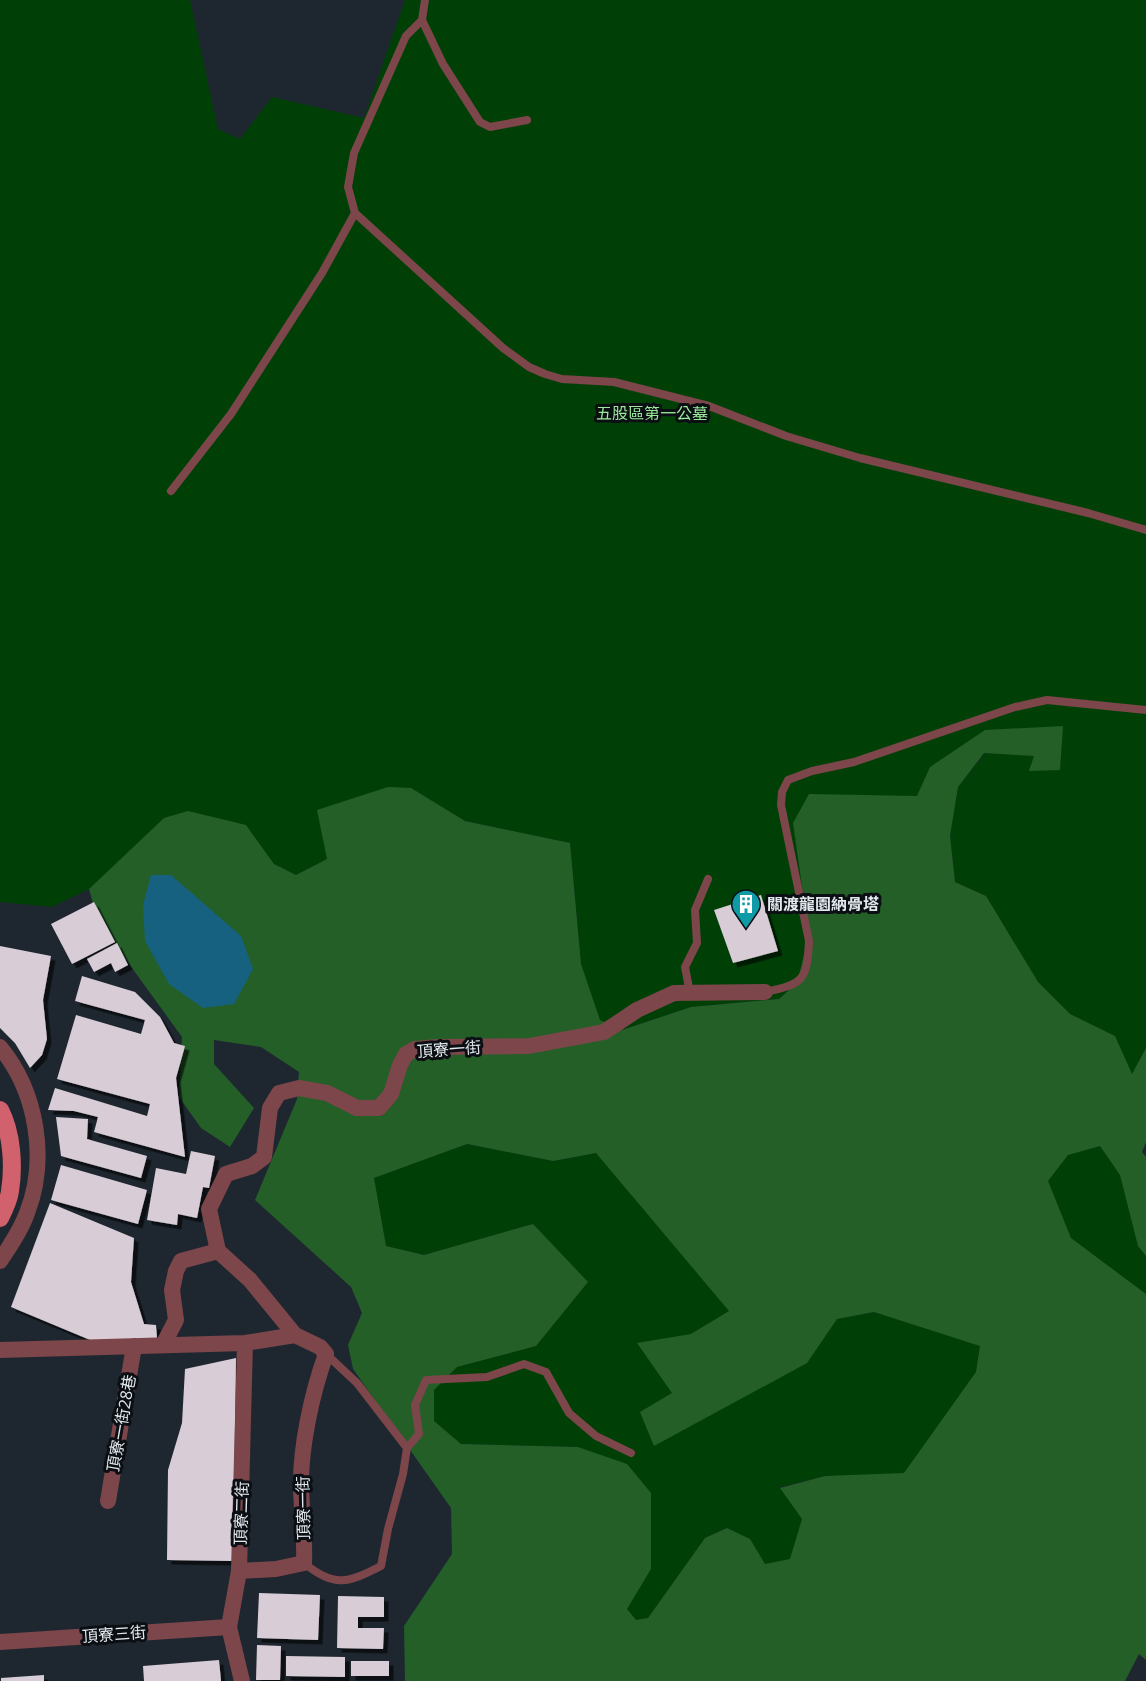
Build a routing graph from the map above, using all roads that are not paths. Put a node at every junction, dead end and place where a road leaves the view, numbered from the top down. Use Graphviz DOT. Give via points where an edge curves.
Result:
graph roads {
  1 [pos="425,0"];
  2 [pos="422,20"];
  3 [pos="527,120"];
  4 [pos="355,213"];
  5 [pos="171,491"];
  6 [pos="1146,530"];
  7 [pos="1146,710"];
  8 [pos="708,879"];
  9 [pos="765,992"];
  10 [pos="690,993"];
  11 [pos="0,1047"];
  12 [pos="0,1110"];
  13 [pos="0,1218"];
  14 [pos="218,1251"];
  15 [pos="0,1261"];
  16 [pos="296,1335"];
  17 [pos="244,1343"];
  18 [pos="163,1345"];
  19 [pos="134,1346"];
  20 [pos="0,1350"];
  21 [pos="326,1354"];
  22 [pos="407,1448"];
  23 [pos="631,1453"];
  24 [pos="108,1501"];
  25 [pos="304,1563"];
  26 [pos="239,1571"];
  27 [pos="229,1627"];
  28 [pos="0,1642"];
  29 [pos="242,1681"];
  1 -- 2 [label="lane"];
  2 -- 3 [label="lane" via="443,64 480,122 490,127"];
  2 -- 4 [label="lane" via="406,36 354,153 348,187"];
  4 -- 5 [label="lane" via="322,273 231,414"];
  4 -- 6 [label="lane" via="503,348 545,374 562,379 614,382 709,406 786,436 860,458"];
  7 -- 9 [label="lane" via="1047,700 788,780 781,805 809,941 808,963 806,973 792,987"];
  8 -- 10 [label="lane" via="695,910 697,943 685,967"];
  9 -- 10 [label="street, 頂寮一街"];
  10 -- 14 [label="street, 頂寮一街" via="664,997 604,1032 529,1046 416,1049 406,1054 391,1095 379,1108 357,1108 327,1093 299,1088 279,1093 270,1108 264,1157 252,1167 226,1174 209,1209"];
  11 -- 15 [label="street" via="19,1075 34,1115 37,1166 27,1214"];
  12 -- 13 [label="main road" via="12,1165 10,1194"];
  14 -- 16 [label="street" via="250,1280"];
  14 -- 18 [label="street" via="181,1261 172,1290 176,1320"];
  16 -- 17 [label="street"];
  16 -- 21 [label="street"];
  17 -- 18 [label="street"];
  17 -- 26 [label="street, 頂寮二街"];
  18 -- 19 [label="street"];
  19 -- 20 [label="street"];
  19 -- 24 [label="street, 頂寮一街28巷"];
  21 -- 22 [label="lane" via="357,1383"];
  21 -- 25 [label="street, 頂寮一街" via="315,1384 304,1451"];
  22 -- 23 [label="lane" via="419,1434 415,1405 426,1380 488,1377 524,1364 546,1372 569,1413 596,1436"];
  22 -- 25 [label="lane" via="381,1566 341,1581 318,1575"];
  25 -- 26 [label="street, 頂寮一街"];
  26 -- 27 [label="street, 頂寮二街"];
  27 -- 28 [label="street, 頂寮三街"];
  27 -- 29 [label="street, 頂寮二街"];
}
